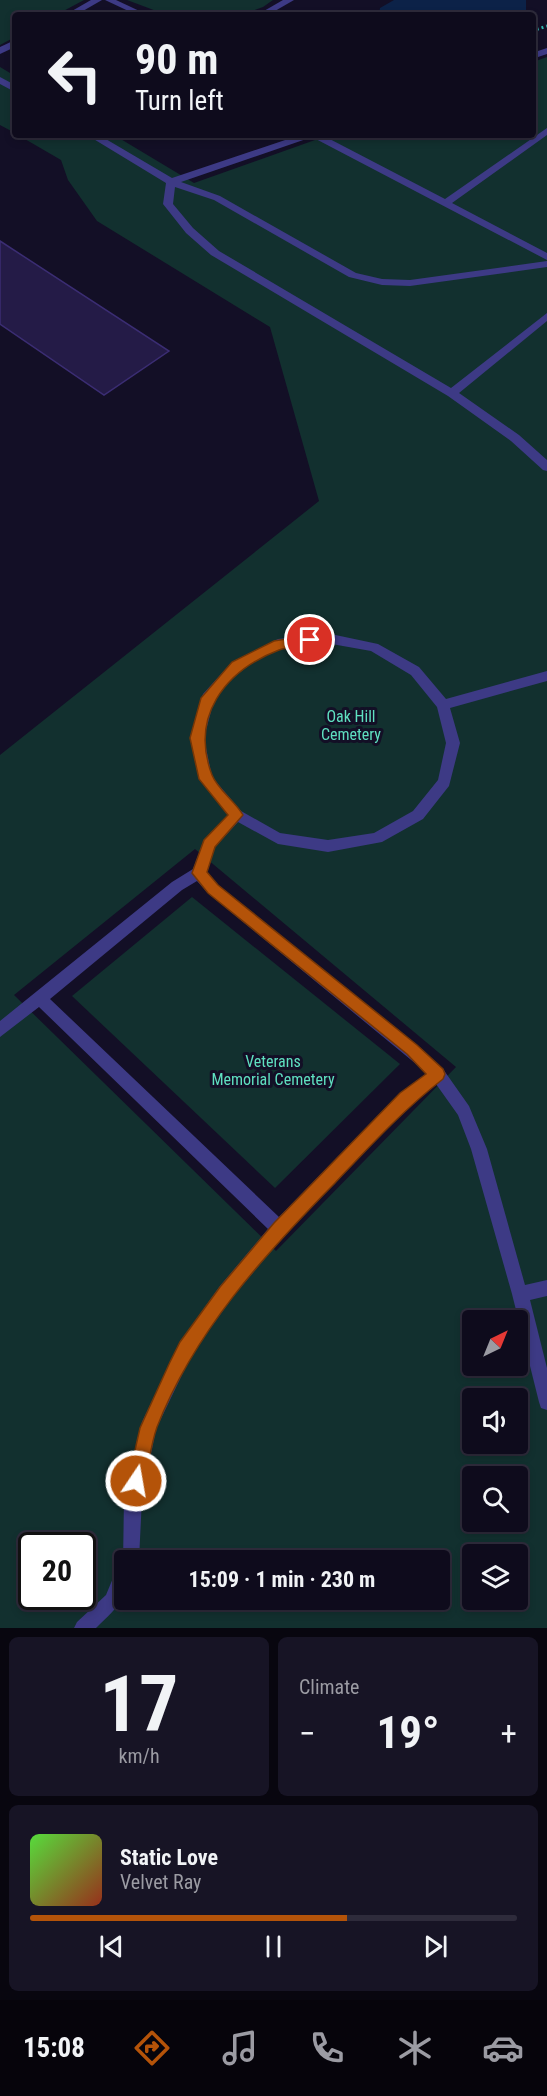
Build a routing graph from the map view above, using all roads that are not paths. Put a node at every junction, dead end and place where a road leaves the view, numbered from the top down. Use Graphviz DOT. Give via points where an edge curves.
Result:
graph roads {
  1 [pos="98,0"];
  2 [pos="109,0"];
  3 [pos="290,0"];
  4 [pos="75,12"];
  5 [pos="137,12"];
  6 [pos="267,12"];
  7 [pos="547,131"];
  8 [pos="97,138"];
  9 [pos="300,138"];
  10 [pos="321,138"];
  11 [pos="171,182"];
  12 [pos="445,204"];
  13 [pos="547,257"];
  14 [pos="547,264"];
  15 [pos="547,316"];
  16 [pos="452,393"];
  17 [pos="547,467"];
  18 [pos="547,676"];
  19 [pos="443,705"];
  20 [pos="236,815"];
  21 [pos="199,873"];
  22 [pos="39,998"];
  23 [pos="0,1030"];
  24 [pos="438,1074"];
  25 [pos="279,1228"];
  26 [pos="547,1288"];
  27 [pos="520,1294"];
  28 [pos="547,1402"];
  29 [pos="130,1550"];
  30 [pos="114,1596"];
  31 [pos="92,1625"];
  1 -- 4 [label="lane"];
  2 -- 5 [label="lane"];
  3 -- 6 [label="lane"];
  7 -- 12 [label="lane"];
  8 -- 11 [label="lane"];
  9 -- 11 [label="lane"];
  10 -- 12 [label="lane"];
  11 -- 14 [label="lane" via="217,198 353,275 382,282 410,283"];
  11 -- 16 [label="lane" via="168,204 194,237 215,253"];
  12 -- 13 [label="lane"];
  15 -- 16 [label="lane"];
  16 -- 17 [label="lane" via="515,438"];
  18 -- 19 [label="lane"];
  19 -- 20 [label="lane" via="453,743 444,782 418,815 377,838 328,846 278,838"];
  19 -- 20 [label="lane" via="415,671 374,647 326,638 278,644 236,665 207,698 197,738 206,779"];
  20 -- 21 [label="lane" via="209,844"];
  21 -- 22 [label="lane" via="177,886"];
  21 -- 24 [label="lane" via="213,889"];
  22 -- 23 [label="lane"];
  22 -- 25 [label="lane"];
  24 -- 25 [label="lane" via="405,1098"];
  24 -- 27 [label="lane" via="464,1111 479,1149"];
  25 -- 29 [label="lane" via="186,1348 148,1428 132,1498"];
  26 -- 27 [label="lane"];
  27 -- 28 [label="lane"];
  30 -- 31 [label="lane"];
}
